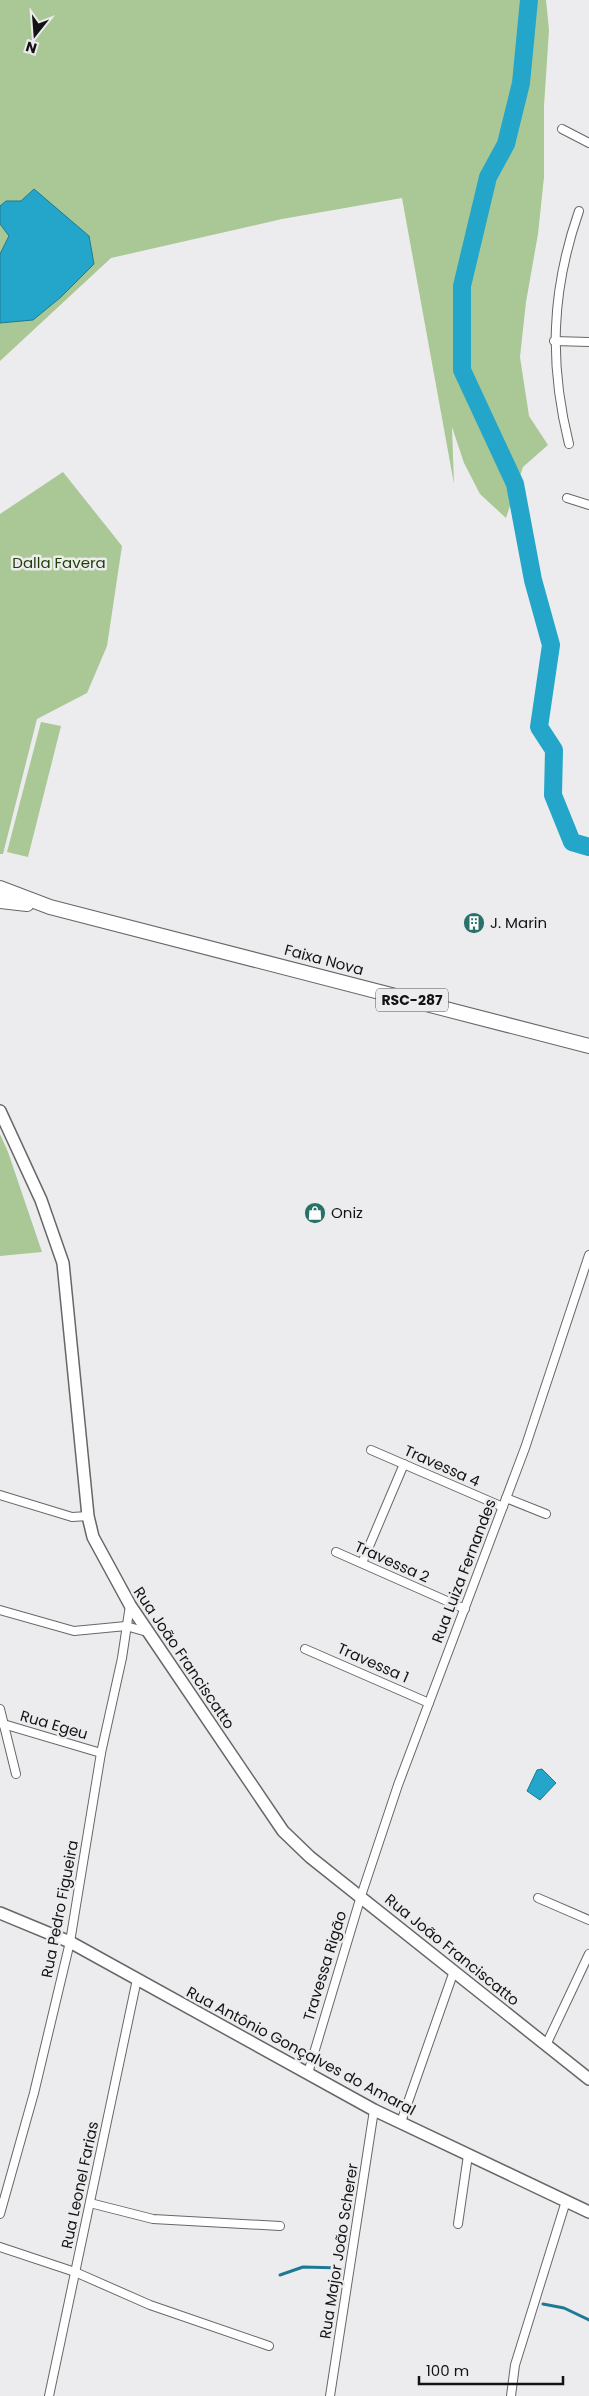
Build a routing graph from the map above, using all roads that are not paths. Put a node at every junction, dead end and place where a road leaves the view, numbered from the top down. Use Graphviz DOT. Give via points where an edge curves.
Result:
graph roads {
  1 [pos="562,130"];
  2 [pos="589,143"];
  3 [pos="579,212"];
  4 [pos="554,341"];
  5 [pos="589,342"];
  6 [pos="569,444"];
  7 [pos="567,498"];
  8 [pos="589,505"];
  9 [pos="0,888"];
  10 [pos="0,901"];
  11 [pos="50,907"];
  12 [pos="589,1046"];
  13 [pos="0,1111"];
  14 [pos="589,1255"];
  15 [pos="371,1450"];
  16 [pos="404,1464"];
  17 [pos="0,1495"];
  18 [pos="506,1498"];
  19 [pos="503,1507"];
  20 [pos="546,1514"];
  21 [pos="88,1516"];
  22 [pos="336,1552"];
  23 [pos="362,1563"];
  24 [pos="130,1605"];
  25 [pos="465,1609"];
  26 [pos="0,1610"];
  27 [pos="126,1626"];
  28 [pos="147,1632"];
  29 [pos="305,1649"];
  30 [pos="429,1703"];
  31 [pos="0,1709"];
  32 [pos="2,1724"];
  33 [pos="101,1753"];
  34 [pos="16,1774"];
  35 [pos="361,1896"];
  36 [pos="538,1898"];
  37 [pos="0,1913"];
  38 [pos="589,1920"];
  39 [pos="70,1942"];
  40 [pos="589,1954"];
  41 [pos="454,1970"];
  42 [pos="137,1979"];
  43 [pos="546,2045"];
  44 [pos="308,2073"];
  45 [pos="589,2079"];
  46 [pos="374,2110"];
  47 [pos="401,2122"];
  48 [pos="468,2155"];
  49 [pos="566,2201"];
  50 [pos="90,2203"];
  51 [pos="589,2212"];
  52 [pos="0,2214"];
  53 [pos="458,2224"];
  54 [pos="280,2226"];
  55 [pos="0,2247"];
  56 [pos="75,2272"];
  57 [pos="269,2346"];
  58 [pos="49,2396"];
  59 [pos="330,2396"];
  60 [pos="511,2396"];
  1 -- 2 [label="street"];
  3 -- 4 [label="street" via="562,271"];
  4 -- 5 [label="street"];
  4 -- 6 [label="street" via="560,400"];
  7 -- 8 [label="street"];
  9 -- 11 [label="highway, Faixa Nova / RSC-287"];
  10 -- 11 [label="highway, Faixa Nova / RSC-287"];
  11 -- 12 [label="highway, Faixa Nova / RSC-287"];
  13 -- 21 [label="street, Rua João Franciscatto" via="41,1200 62,1263"];
  14 -- 18 [label="street, Rua Luiza Fernandes"];
  15 -- 16 [label="street, Travessa 4"];
  16 -- 19 [label="street, Travessa 4"];
  16 -- 23 [label="street"];
  17 -- 21 [label="street" via="72,1517"];
  18 -- 19 [label="street, Rua Luiza Fernandes"];
  18 -- 20 [label="street"];
  19 -- 25 [label="street, Rua Luiza Fernandes"];
  21 -- 24 [label="street, Rua João Franciscatto" via="93,1537"];
  22 -- 23 [label="street, Travessa 2"];
  23 -- 25 [label="street, Travessa 2"];
  24 -- 27 [label="street, Rua Pedro Figueira"];
  24 -- 28 [label="street, Rua João Franciscatto"];
  25 -- 30 [label="street, Rua Luiza Fernandes"];
  26 -- 27 [label="street" via="74,1631"];
  27 -- 28 [label="street"];
  27 -- 33 [label="street, Rua Pedro Figueira"];
  28 -- 35 [label="street, Rua João Franciscatto" via="283,1831"];
  29 -- 30 [label="street, Travessa 1"];
  30 -- 35 [label="street, Rua Luiza Fernandes"];
  31 -- 32 [label="street"];
  32 -- 33 [label="street, Rua Egeu"];
  32 -- 34 [label="street"];
  33 -- 39 [label="street, Rua Pedro Figueira"];
  35 -- 41 [label="street, Rua João Franciscatto"];
  35 -- 44 [label="street, Travessa Rigão"];
  36 -- 38 [label="street"];
  37 -- 39 [label="street, Rua Antônio Gonçalves do Amaral"];
  39 -- 42 [label="street, Rua Antônio Gonçalves do Amaral"];
  39 -- 52 [label="street, Rua Pedro Figueira" via="34,2093"];
  40 -- 43 [label="street"];
  41 -- 43 [label="street, Rua João Franciscatto"];
  41 -- 47 [label="street"];
  42 -- 44 [label="street, Rua Antônio Gonçalves do Amaral"];
  42 -- 50 [label="street, Rua Leonel Farias"];
  43 -- 45 [label="street, Rua João Franciscatto"];
  44 -- 46 [label="street, Rua Antônio Gonçalves do Amaral"];
  46 -- 47 [label="street, Rua Antônio Gonçalves do Amaral"];
  46 -- 59 [label="street, Rua Major João Scherer"];
  47 -- 48 [label="street, Rua Antônio Gonçalves do Amaral"];
  48 -- 49 [label="street, Rua Antônio Gonçalves do Amaral"];
  48 -- 53 [label="street"];
  49 -- 51 [label="street, Rua Antônio Gonçalves do Amaral"];
  49 -- 60 [label="street" via="516,2365"];
  50 -- 54 [label="street" via="153,2219"];
  50 -- 56 [label="street, Rua Leonel Farias"];
  55 -- 56 [label="street"];
  56 -- 57 [label="street" via="150,2305"];
  56 -- 58 [label="street, Rua Leonel Farias"];
}
